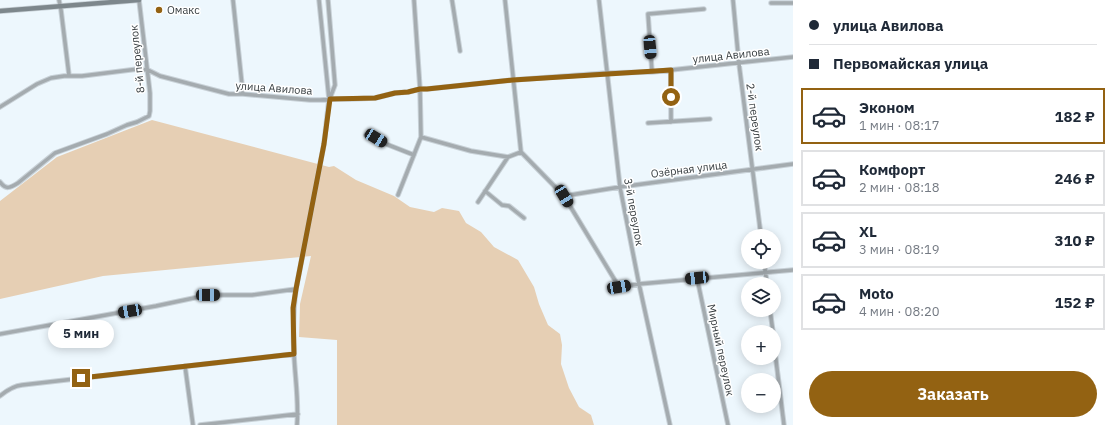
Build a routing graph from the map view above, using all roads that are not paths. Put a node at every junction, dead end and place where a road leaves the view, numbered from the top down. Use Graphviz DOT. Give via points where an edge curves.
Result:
graph roads {
  1 [pos="59,0"];
  2 [pos="139,0"];
  3 [pos="233,0"];
  4 [pos="319,0"];
  5 [pos="328,0"];
  6 [pos="414,0"];
  7 [pos="452,0"];
  8 [pos="505,0"];
  9 [pos="599,0"];
  10 [pos="733,0"];
  11 [pos="793,2"];
  12 [pos="771,3"];
  13 [pos="60,7"];
  14 [pos="704,9"];
  15 [pos="0,11"];
  16 [pos="460,51"];
  17 [pos="793,57"];
  18 [pos="739,64"];
  19 [pos="148,70"];
  20 [pos="671,70"];
  21 [pos="652,72"];
  22 [pos="607,74"];
  23 [pos="69,75"];
  24 [pos="513,80"];
  25 [pos="420,89"];
  26 [pos="243,94"];
  27 [pos="330,99"];
  28 [pos="0,107"];
  29 [pos="710,119"];
  30 [pos="671,122"];
  31 [pos="648,123"];
  32 [pos="366,135"];
  33 [pos="421,137"];
  34 [pos="521,152"];
  35 [pos="414,155"];
  36 [pos="508,157"];
  37 [pos="793,164"];
  38 [pos="753,170"];
  39 [pos="0,182"];
  40 [pos="620,186"];
  41 [pos="485,191"];
  42 [pos="398,195"];
  43 [pos="564,196"];
  44 [pos="478,202"];
  45 [pos="524,218"];
  46 [pos="760,229"];
  47 [pos="765,269"];
  48 [pos="793,270"];
  49 [pos="766,273"];
  50 [pos="766,277"];
  51 [pos="697,278"];
  52 [pos="638,284"];
  53 [pos="296,289"];
  54 [pos="0,334"];
  55 [pos="294,354"];
  56 [pos="777,365"];
  57 [pos="185,366"];
  58 [pos="0,396"];
  59 [pos="298,414"];
  60 [pos="193,425"];
  61 [pos="200,425"];
  62 [pos="297,425"];
  63 [pos="670,425"];
  64 [pos="728,425"];
  65 [pos="784,425"];
  1 -- 13 [label="street"];
  2 -- 13 [label="main road"];
  2 -- 19 [label="street, 8-й переулок"];
  3 -- 26 [label="street"];
  4 -- 27 [label="street"];
  5 -- 27 [label="street" via="335,85"];
  6 -- 25 [label="street"];
  7 -- 16 [label="street"];
  8 -- 24 [label="street"];
  9 -- 22 [label="street, 3-й переулок"];
  10 -- 18 [label="street, 2-й переулок"];
  11 -- 12 [label="street"];
  13 -- 15 [label="main road"];
  13 -- 23 [label="street"];
  14 -- 21 [label="street" via="648,14"];
  17 -- 18 [label="street, улица Авилова"];
  18 -- 20 [label="street, улица Авилова"];
  18 -- 38 [label="street, 2-й переулок"];
  19 -- 23 [label="street, улица Авилова"];
  19 -- 26 [label="street, улица Авилова" via="160,76 209,89 229,94"];
  19 -- 39 [label="street, 8-й переулок" via="149,116 55,153 12,187 4,187"];
  20 -- 21 [label="street, улица Авилова"];
  20 -- 30 [label="street"];
  21 -- 22 [label="street, улица Авилова"];
  22 -- 24 [label="street, улица Авилова"];
  22 -- 40 [label="street, 3-й переулок"];
  23 -- 28 [label="street, улица Авилова" via="37,84"];
  24 -- 25 [label="street, улица Авилова"];
  24 -- 34 [label="street"];
  25 -- 27 [label="street, улица Авилова" via="375,98"];
  25 -- 33 [label="street"];
  26 -- 27 [label="street, улица Авилова" via="310,100"];
  27 -- 53 [label="street" via="324,144"];
  29 -- 30 [label="street"];
  30 -- 31 [label="street"];
  32 -- 35 [label="street"];
  33 -- 35 [label="street"];
  33 -- 36 [label="street" via="472,151"];
  34 -- 36 [label="street"];
  34 -- 43 [label="street"];
  35 -- 42 [label="street"];
  36 -- 41 [label="street"];
  37 -- 38 [label="street, Озёрная улица"];
  38 -- 40 [label="street, Озёрная улица"];
  38 -- 46 [label="street, 2-й переулок"];
  40 -- 43 [label="street, Озёрная улица"];
  40 -- 52 [label="street, 3-й переулок"];
  41 -- 44 [label="street"];
  41 -- 45 [label="street"];
  43 -- 52 [label="street" via="619,287"];
  47 -- 49 [label="street"];
  48 -- 49 [label="street"];
  49 -- 50 [label="street"];
  49 -- 51 [label="street"];
  51 -- 52 [label="street"];
  51 -- 64 [label="street, Мирный переулок"];
  52 -- 63 [label="street, 3-й переулок"];
  53 -- 54 [label="street" via="208,295"];
  53 -- 55 [label="street" via="293,314"];
  55 -- 57 [label="street"];
  55 -- 59 [label="street"];
  56 -- 65 [label="street"];
  57 -- 58 [label="street" via="16,386"];
  57 -- 60 [label="street"];
  59 -- 61 [label="street"];
  59 -- 62 [label="street"];
}
